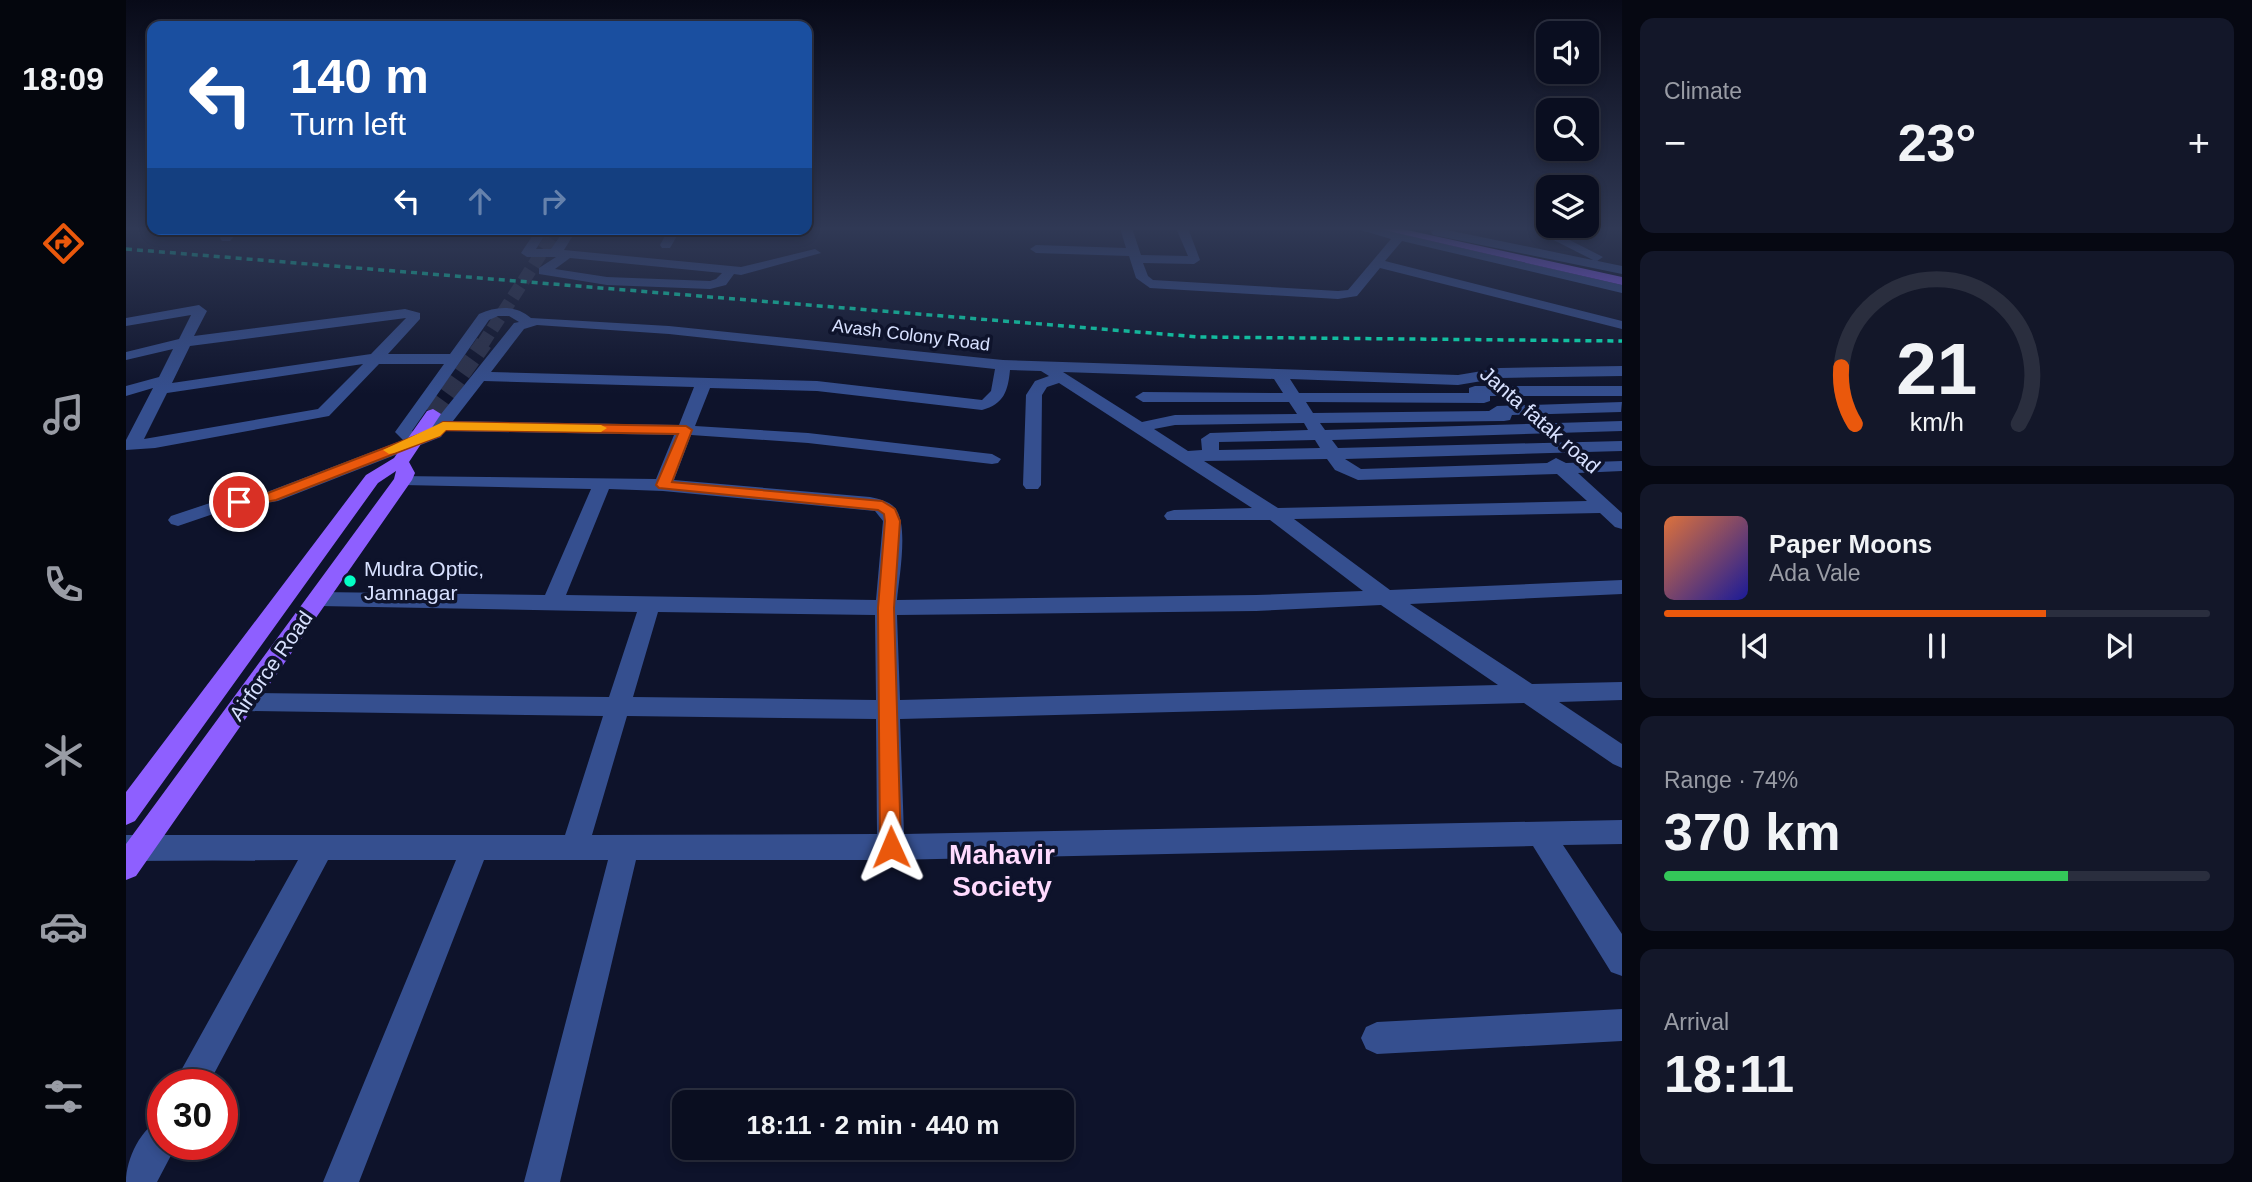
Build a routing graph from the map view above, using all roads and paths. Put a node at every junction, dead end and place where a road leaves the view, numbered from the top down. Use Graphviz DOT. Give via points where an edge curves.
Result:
graph roads {
  1 [pos="669,283"];
  2 [pos="717,283"];
  3 [pos="1152,283"];
  4 [pos="1360,283"];
  5 [pos="1457,283"];
  6 [pos="1597,283"];
  7 [pos="1622,289"];
  8 [pos="126,322"];
  9 [pos="527,322"];
  10 [pos="1622,325"];
  11 [pos="185,342"];
  12 [pos="126,356"];
  13 [pos="374,359"];
  14 [pos="454,359"];
  15 [pos="1003,365"];
  16 [pos="1102,369"];
  17 [pos="1622,371"];
  18 [pos="1054,372"];
  19 [pos="1572,372"];
  20 [pos="1279,375"];
  21 [pos="481,376"];
  22 [pos="1458,380"];
  23 [pos="704,382"];
  24 [pos="163,384"];
  25 [pos="1133,390"];
  26 [pos="126,391"];
  27 [pos="1599,391"];
  28 [pos="1622,391"];
  29 [pos="1479,395"];
  30 [pos="1293,398"];
  31 [pos="1622,407"];
  32 [pos="1501,413"];
  33 [pos="1307,417"];
  34 [pos="1175,419"];
  35 [pos="438,420"];
  36 [pos="1622,426"];
  37 [pos="1140,427"];
  38 [pos="686,430"];
  39 [pos="1521,431"];
  40 [pos="1319,434"];
  41 [pos="414,440"];
  42 [pos="130,444"];
  43 [pos="1622,446"];
  44 [pos="1542,450"];
  45 [pos="1332,454"];
  46 [pos="1185,456"];
  47 [pos="1211,456"];
  48 [pos="992,459"];
  49 [pos="1622,466"];
  50 [pos="1562,468"];
  51 [pos="401,470"];
  52 [pos="603,484"];
  53 [pos="663,485"];
  54 [pos="1032,485"];
  55 [pos="1604,506"];
  56 [pos="1274,514"];
  57 [pos="1174,516"];
  58 [pos="178,520"];
  59 [pos="1622,523"];
  60 [pos="1622,587"];
  61 [pos="1385,597"];
  62 [pos="319,599"];
  63 [pos="553,602"];
  64 [pos="650,603"];
  65 [pos="886,608"];
  66 [pos="1622,691"];
  67 [pos="1531,694"];
  68 [pos="246,702"];
  69 [pos="619,707"];
  70 [pos="888,710"];
  71 [pos="1622,757"];
  72 [pos="126,813"];
  73 [pos="1622,832"];
  74 [pos="1541,835"];
  75 [pos="475,847"];
  76 [pos="891,847"];
  77 [pos="320,848"];
  78 [pos="574,849"];
  79 [pos="625,849"];
  80 [pos="130,855"];
  81 [pos="1622,961"];
  82 [pos="1622,1025"];
  83 [pos="1377,1038"];
  84 [pos="199,1069"];
  85 [pos="149,1160"];
  86 [pos="137,1182"];
  87 [pos="341,1182"];
  88 [pos="542,1182"];
  1 -- 2 [label="street"];
  3 -- 4 [label="street" via="1338,295 1352,293"];
  5 -- 10 [label="street"];
  6 -- 7 [label="street"];
  8 -- 11 [label="street" via="199,309"];
  9 -- 14 [label="street, Avash Colony Road" via="515,313 484,317"];
  9 -- 15 [label="street, Avash Colony Road" via="683,331"];
  9 -- 21 [label="street"];
  11 -- 12 [label="street"];
  11 -- 13 [label="street" via="413,313 414,319"];
  11 -- 24 [label="street"];
  13 -- 14 [label="street"];
  13 -- 24 [label="street"];
  13 -- 42 [label="street" via="323,413"];
  14 -- 41 [label="street, Avash Colony Road" via="403,432"];
  15 -- 18 [label="street, Avash Colony Road"];
  15 -- 23 [label="street" via="997,399 982,405 825,387"];
  16 -- 18 [label="street, Avash Colony Road"];
  16 -- 20 [label="street, Avash Colony Road"];
  16 -- 25 [label="street"];
  17 -- 19 [label="street, Avash Colony Road"];
  18 -- 37 [label="street"];
  18 -- 54 [label="street" via="1034,395"];
  19 -- 22 [label="street, Avash Colony Road" via="1500,373"];
  19 -- 27 [label="street"];
  20 -- 22 [label="street, Avash Colony Road"];
  20 -- 30 [label="street"];
  21 -- 23 [label="street"];
  21 -- 35 [label="street"];
  22 -- 29 [label="street, Janta fatak road"];
  23 -- 38 [label="street"];
  24 -- 26 [label="street"];
  24 -- 42 [label="street"];
  25 -- 30 [label="street"];
  25 -- 34 [label="street"];
  27 -- 28 [label="street"];
  27 -- 29 [label="street"];
  27 -- 31 [label="street"];
  29 -- 30 [label="street"];
  29 -- 32 [label="street, Janta fatak road"];
  30 -- 33 [label="street"];
  31 -- 32 [label="street"];
  32 -- 33 [label="street"];
  32 -- 39 [label="street, Janta fatak road"];
  33 -- 34 [label="street"];
  33 -- 40 [label="street"];
  34 -- 37 [label="street"];
  35 -- 38 [label="street"];
  35 -- 41 [label="main road, Airforce Road"];
  36 -- 39 [label="street"];
  37 -- 46 [label="street"];
  38 -- 48 [label="street" via="808,438"];
  38 -- 53 [label="street"];
  39 -- 40 [label="street"];
  39 -- 44 [label="street, Janta fatak road"];
  40 -- 45 [label="street"];
  40 -- 47 [label="street" via="1216,437 1210,439"];
  41 -- 51 [label="main road, Airforce Road"];
  41 -- 58 [label="street" via="271,497 219,506"];
  43 -- 44 [label="street"];
  44 -- 45 [label="street"];
  44 -- 50 [label="street, Janta fatak road"];
  45 -- 47 [label="street"];
  45 -- 50 [label="street" via="1349,472 1370,476"];
  46 -- 47 [label="street"];
  46 -- 56 [label="street"];
  49 -- 50 [label="street"];
  50 -- 55 [label="street, Janta fatak road"];
  51 -- 52 [label="street"];
  51 -- 62 [label="main road, Airforce Road"];
  51 -- 72 [label="main road, Airforce Road" via="372,479"];
  52 -- 53 [label="street"];
  52 -- 63 [label="street"];
  53 -- 65 [label="street" via="882,506 893,521"];
  55 -- 56 [label="street"];
  55 -- 59 [label="street, Janta fatak road"];
  56 -- 57 [label="street"];
  56 -- 61 [label="street"];
  60 -- 61 [label="street"];
  61 -- 65 [label="street"];
  61 -- 67 [label="street"];
  62 -- 63 [label="street"];
  62 -- 68 [label="main road, Airforce Road"];
  63 -- 64 [label="street"];
  64 -- 65 [label="street"];
  64 -- 69 [label="street"];
  65 -- 70 [label="street"];
  66 -- 67 [label="street"];
  67 -- 70 [label="street"];
  67 -- 71 [label="street"];
  68 -- 69 [label="street"];
  68 -- 80 [label="main road, Airforce Road"];
  69 -- 70 [label="street"];
  69 -- 78 [label="street"];
  70 -- 76 [label="street"];
  73 -- 74 [label="street"];
  74 -- 76 [label="street"];
  74 -- 81 [label="street"];
  75 -- 77 [label="street"];
  75 -- 78 [label="street"];
  75 -- 87 [label="street"];
  76 -- 79 [label="street"];
  77 -- 80 [label="street"];
  77 -- 84 [label="street"];
  78 -- 79 [label="street"];
  79 -- 88 [label="street"];
  82 -- 83 [label="street"];
  85 -- 86 [label="street"];
}
